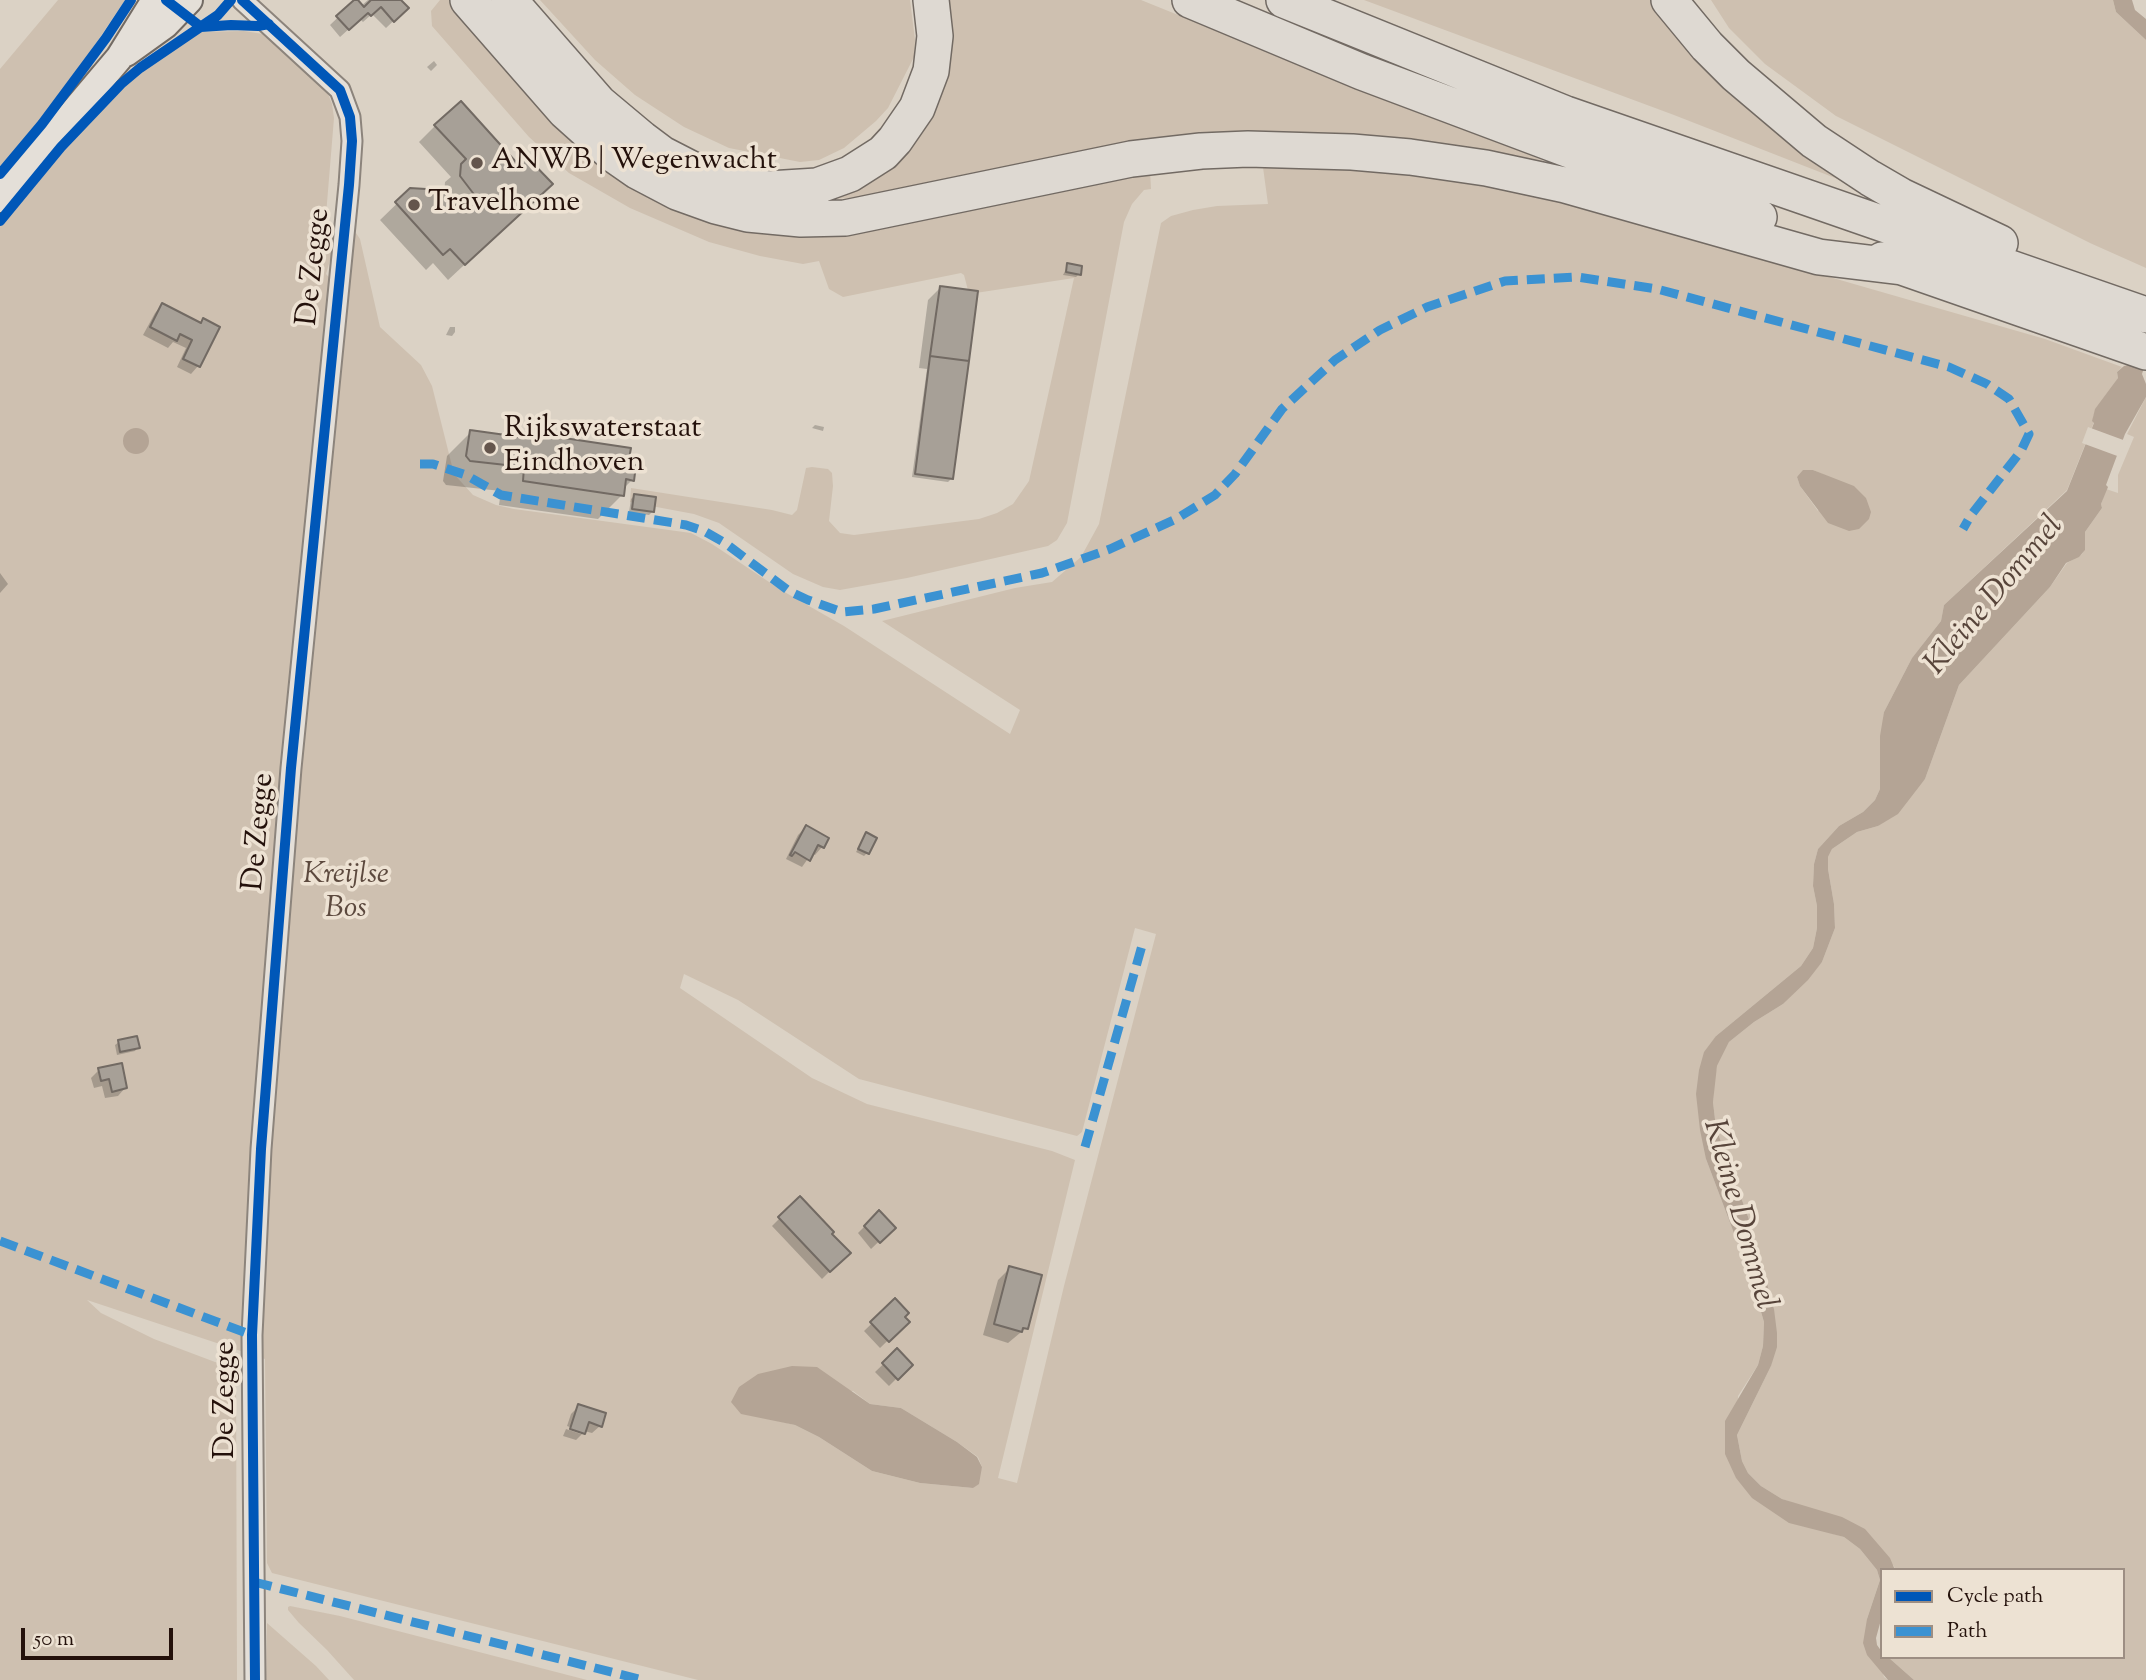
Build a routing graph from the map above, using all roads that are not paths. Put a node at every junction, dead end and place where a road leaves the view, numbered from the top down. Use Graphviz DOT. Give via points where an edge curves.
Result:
graph roads {
  1 [pos="155,0"];
  2 [pos="189,0"];
  3 [pos="242,0"];
  4 [pos="468,0"];
  5 [pos="509,0"];
  6 [pos="931,0"];
  7 [pos="1190,0"];
  8 [pos="1284,0"];
  9 [pos="1669,0"];
  10 [pos="119,58"];
  11 [pos="0,199"];
  12 [pos="1902,267"];
  13 [pos="2142,314"];
  14 [pos="2136,349"];
  15 [pos="256,1680"];
  1 -- 10 [label="main road"];
  2 -- 10 [label="main road" via="165,25"];
  3 -- 15 [label="street, De Zegge" via="340,90 347,103 352,141 290,768 261,1149 252,1335"];
  4 -- 12 [label="highway" via="565,111 614,155 677,192 748,214 845,218 1131,159 1201,151 1352,152 1486,168 1565,185 1819,257"];
  5 -- 6 [label="highway" via="599,103 662,154 699,173 769,189 817,186 850,174 895,140 917,108 930,71 935,36"];
  7 -- 12 [label="highway" via="1362,72 1631,173"];
  8 -- 13 [label="highway" via="1566,114"];
  9 -- 13 [label="highway" via="1736,75 1839,159 1936,214 2050,264"];
  10 -- 11 [label="main road"];
  12 -- 14 [label="highway"];
}
